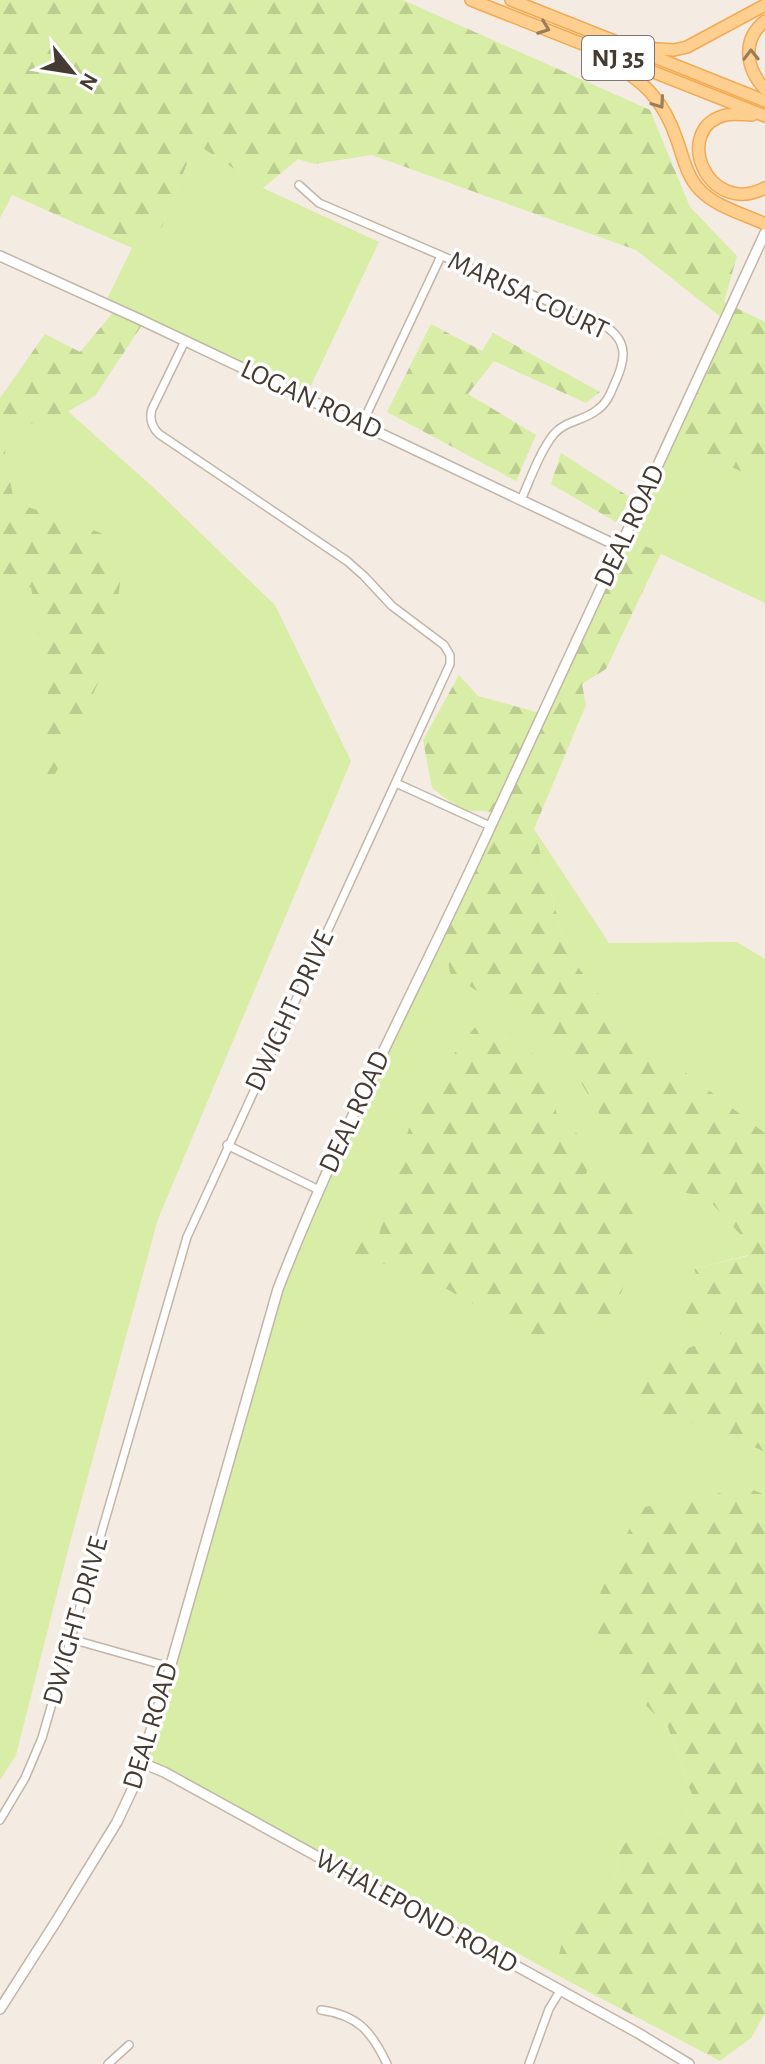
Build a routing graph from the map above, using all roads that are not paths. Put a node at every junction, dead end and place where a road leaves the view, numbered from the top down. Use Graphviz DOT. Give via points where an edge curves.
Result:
graph roads {
  1 [pos="471,0"];
  2 [pos="511,0"];
  3 [pos="765,5"];
  4 [pos="765,21"];
  5 [pos="575,40"];
  6 [pos="624,45"];
  7 [pos="765,89"];
  8 [pos="765,101"];
  9 [pos="765,117"];
  10 [pos="299,185"];
  11 [pos="765,188"];
  12 [pos="765,224"];
  13 [pos="765,233"];
  14 [pos="441,256"];
  15 [pos="1,259"];
  16 [pos="185,341"];
  17 [pos="362,424"];
  18 [pos="521,500"];
  19 [pos="620,547"];
  20 [pos="396,783"];
  21 [pos="490,826"];
  22 [pos="227,1145"];
  23 [pos="319,1190"];
  24 [pos="71,1639"];
  25 [pos="170,1667"];
  26 [pos="142,1763"];
  27 [pos="0,1820"];
  28 [pos="560,1991"];
  29 [pos="0,2009"];
  30 [pos="321,2010"];
  31 [pos="129,2045"];
  32 [pos="108,2064"];
  33 [pos="387,2064"];
  34 [pos="529,2064"];
  35 [pos="689,2064"];
  1 -- 5 [label="main road, NJ 35, one-way"];
  2 -- 6 [label="main road, NJ 35"];
  3 -- 6 [label="main road" via="687,47"];
  7 -- 4 [label="main road, one-way" via="748,56 750,40"];
  5 -- 9 [label="main road, NJ 35"];
  5 -- 12 [label="main road, one-way" via="633,75 653,94 702,193"];
  6 -- 8 [label="main road, NJ 35"];
  9 -- 11 [label="main road" via="719,117 703,132 699,147 703,172 722,189 740,194"];
  10 -- 14 [label="street, MARISA COURT" via="319,203"];
  13 -- 19 [label="street, DEAL ROAD"];
  14 -- 17 [label="street"];
  14 -- 18 [label="street, MARISA COURT" via="605,326 622,345 622,368 608,399 588,416 557,430"];
  15 -- 16 [label="street, LOGAN ROAD"];
  16 -- 17 [label="street, LOGAN ROAD"];
  16 -- 20 [label="street, DWIGHT DRIVE" via="152,409 154,429 347,561 392,606 447,649 448,671"];
  17 -- 18 [label="street, LOGAN ROAD"];
  18 -- 19 [label="street, LOGAN ROAD"];
  19 -- 21 [label="street, DEAL ROAD"];
  20 -- 21 [label="street"];
  20 -- 22 [label="street, DWIGHT DRIVE"];
  21 -- 23 [label="street, DEAL ROAD"];
  22 -- 23 [label="street"];
  22 -- 24 [label="street, DWIGHT DRIVE" via="179,1259"];
  23 -- 25 [label="street, DEAL ROAD" via="278,1289"];
  24 -- 25 [label="street"];
  24 -- 27 [label="street, DWIGHT DRIVE" via="34,1759"];
  25 -- 26 [label="street, DEAL ROAD"];
  26 -- 28 [label="street, WHALEPOND ROAD"];
  26 -- 29 [label="street, DEAL ROAD" via="117,1822"];
  28 -- 34 [label="street"];
  28 -- 35 [label="street, WHALEPOND ROAD"];
  30 -- 33 [label="street" via="356,2021"];
  31 -- 32 [label="street"];
}
